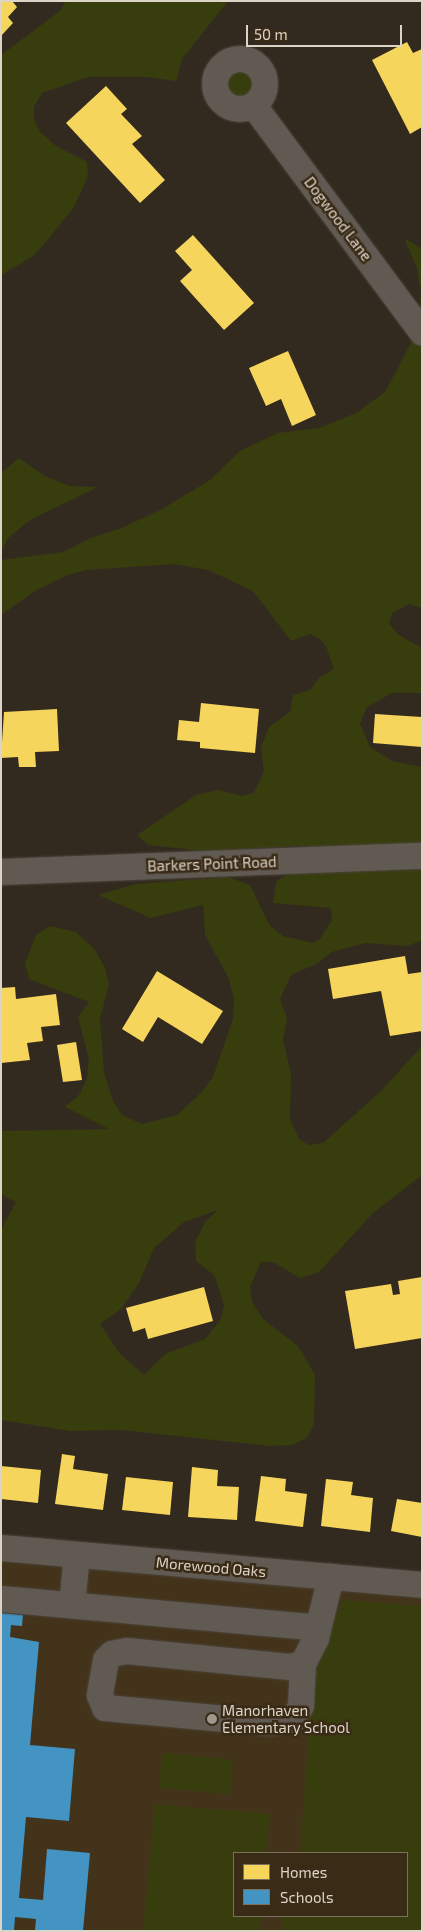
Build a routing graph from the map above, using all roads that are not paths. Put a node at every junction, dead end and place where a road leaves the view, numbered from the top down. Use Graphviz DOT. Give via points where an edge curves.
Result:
graph roads {
  1 [pos="254,106"];
  2 [pos="422,332"];
  3 [pos="422,856"];
  4 [pos="1,872"];
  5 [pos="1,1548"];
  6 [pos="77,1555"];
  7 [pos="331,1577"];
  8 [pos="422,1585"];
  9 [pos="1,1599"];
  10 [pos="72,1605"];
  11 [pos="318,1628"];
  12 [pos="303,1664"];
  1 -- 2 [label="street, Dogwood Lane"];
  3 -- 4 [label="street, Barkers Point Road"];
  5 -- 6 [label="street, Morewood Oaks"];
  6 -- 7 [label="street, Morewood Oaks"];
  6 -- 10 [label="street"];
  7 -- 8 [label="street, Morewood Oaks"];
  7 -- 11 [label="street"];
  9 -- 10 [label="street"];
  10 -- 11 [label="street"];
  11 -- 12 [label="street"];
  12 -- 12 [label="street" via="290,1667 127,1650 112,1654 106,1660 100,1695 105,1708 285,1723 294,1719 301,1706"];
}
